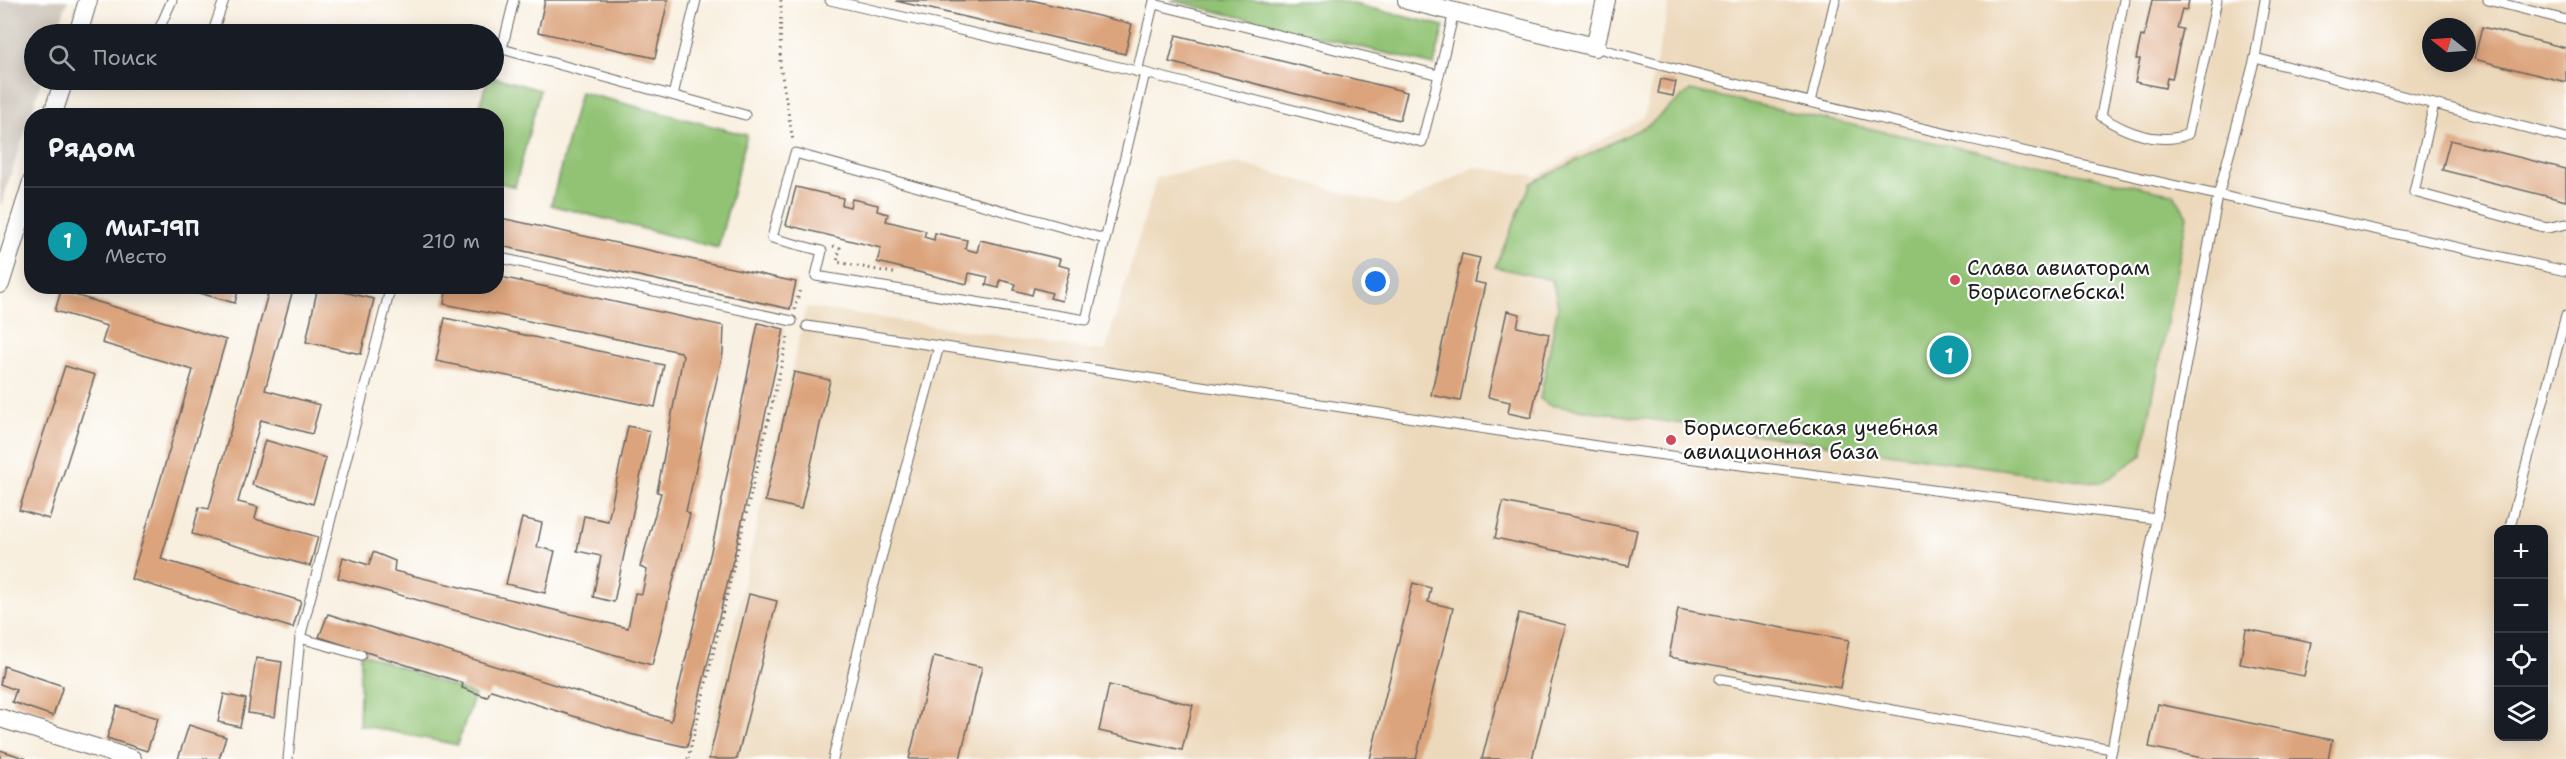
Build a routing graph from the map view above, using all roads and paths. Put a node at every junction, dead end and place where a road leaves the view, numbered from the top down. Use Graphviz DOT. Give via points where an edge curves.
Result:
graph roads {
  1 [pos="88,0"];
  2 [pos="172,0"];
  3 [pos="224,0"];
  4 [pos="514,0"];
  5 [pos="696,0"];
  6 [pos="781,0"];
  7 [pos="830,0"];
  8 [pos="1407,0"];
  9 [pos="1606,0"];
  10 [pos="1835,0"];
  11 [pos="2124,0"];
  12 [pos="2217,0"];
  13 [pos="2265,0"];
  14 [pos="2488,0"];
  15 [pos="1154,2"];
  16 [pos="1454,12"];
  17 [pos="2566,20"];
  18 [pos="81,24"];
  19 [pos="161,24"];
  20 [pos="216,24"];
  21 [pos="504,41"];
  22 [pos="1595,47"];
  23 [pos="504,50"];
  24 [pos="2255,58"];
  25 [pos="1141,73"];
  26 [pos="1439,75"];
  27 [pos="60,90"];
  28 [pos="673,95"];
  29 [pos="1811,102"];
  30 [pos="2434,104"];
  31 [pos="54,108"];
  32 [pos="745,115"];
  33 [pos="2566,138"];
  34 [pos="795,153"];
  35 [pos="2218,196"];
  36 [pos="24,208"];
  37 [pos="2566,224"];
  38 [pos="1105,239"];
  39 [pos="830,245"];
  40 [pos="504,259"];
  41 [pos="2566,271"];
  42 [pos="905,275"];
  43 [pos="0,284"];
  44 [pos="800,288"];
  45 [pos="389,294"];
  46 [pos="2566,315"];
  47 [pos="792,321"];
  48 [pos="807,326"];
  49 [pos="939,346"];
  50 [pos="2156,519"];
  51 [pos="2510,525"];
  52 [pos="300,638"];
  53 [pos="361,655"];
  54 [pos="1720,679"];
  55 [pos="0,718"];
  56 [pos="2111,754"];
  57 [pos="132,759"];
  58 [pos="288,759"];
  59 [pos="688,759"];
  60 [pos="833,759"];
  1 -- 18 [label="street"];
  2 -- 19 [label="lane"];
  3 -- 20 [label="lane"];
  4 -- 21 [label="lane"];
  5 -- 28 [label="lane"];
  6 -- 34 [label="path" via="780,64"];
  7 -- 25 [label="lane"];
  8 -- 16 [label="street"];
  9 -- 22 [label="street"];
  10 -- 29 [label="lane"];
  11 -- 12 [label="lane" via="2101,116 2118,128 2150,137 2178,139 2188,134"];
  13 -- 24 [label="lane"];
  14 -- 17 [label="lane"];
  15 -- 25 [label="lane"];
  15 -- 26 [label="lane"];
  16 -- 22 [label="street"];
  16 -- 26 [label="lane"];
  22 -- 29 [label="lane"];
  23 -- 28 [label="lane"];
  24 -- 30 [label="lane"];
  24 -- 35 [label="lane"];
  25 -- 26 [label="lane" via="1422,142"];
  25 -- 38 [label="lane"];
  27 -- 31 [label="street"];
  28 -- 32 [label="lane"];
  29 -- 35 [label="lane"];
  30 -- 33 [label="lane"];
  30 -- 37 [label="lane" via="2414,192 2547,228"];
  34 -- 38 [label="lane"];
  34 -- 38 [label="lane" via="772,238 822,250 816,276 1086,320"];
  35 -- 41 [label="lane"];
  35 -- 50 [label="lane"];
  36 -- 43 [label="street"];
  39 -- 42 [label="path" via="840,248 837,262"];
  40 -- 47 [label="lane"];
  44 -- 47 [label="path"];
  45 -- 52 [label="lane"];
  46 -- 51 [label="lane"];
  47 -- 59 [label="path"];
  48 -- 49 [label="lane"];
  49 -- 50 [label="lane" via="1610,448"];
  49 -- 60 [label="lane" via="871,595"];
  50 -- 56 [label="lane"];
  52 -- 53 [label="lane"];
  52 -- 58 [label="lane"];
  54 -- 56 [label="lane"];
  55 -- 57 [label="street"];
}
